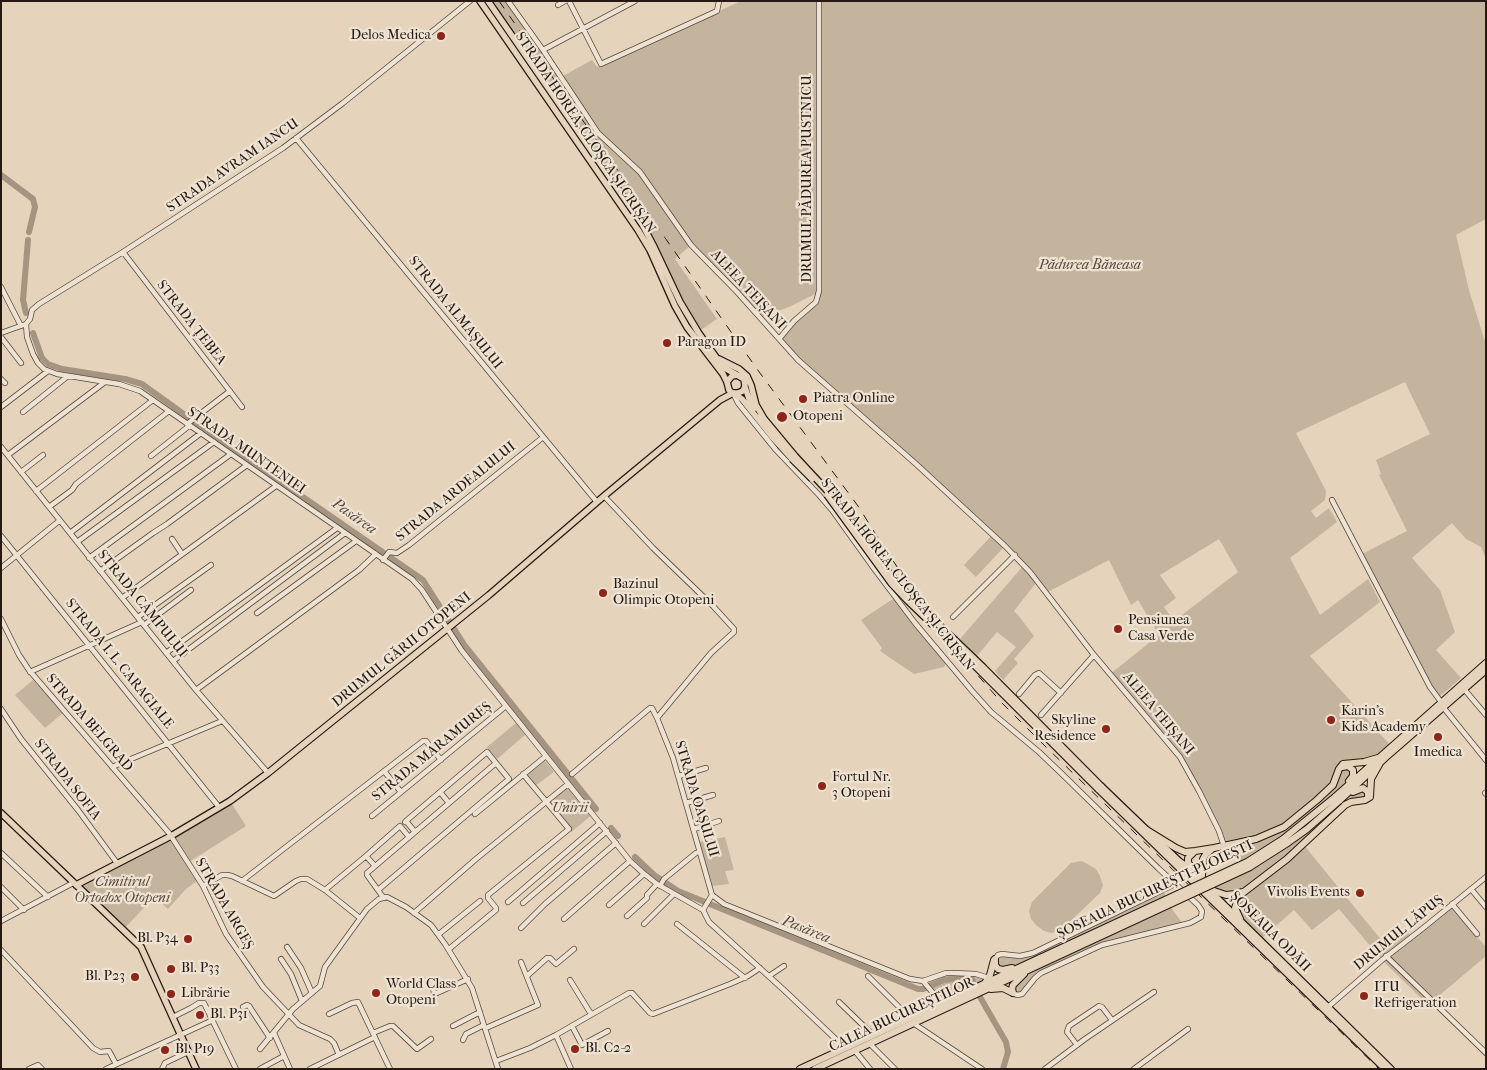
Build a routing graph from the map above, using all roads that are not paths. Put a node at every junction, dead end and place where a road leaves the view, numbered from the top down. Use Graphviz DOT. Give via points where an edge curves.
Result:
graph roads {
  1 [pos="470,1"];
  2 [pos="480,1"];
  3 [pos="488,1"];
  4 [pos="508,1"];
  5 [pos="567,1"];
  6 [pos="635,1"];
  7 [pos="719,1"];
  8 [pos="819,1"];
  9 [pos="558,5"];
  10 [pos="583,29"];
  11 [pos="543,50"];
  12 [pos="296,138"];
  13 [pos="123,252"];
  14 [pos="1,286"];
  15 [pos="26,324"];
  16 [pos="21,326"];
  17 [pos="1,332"];
  18 [pos="1,337"];
  19 [pos="779,339"];
  20 [pos="706,344"];
  21 [pos="21,363"];
  22 [pos="48,372"];
  23 [pos="737,375"];
  24 [pos="68,376"];
  25 [pos="105,382"];
  26 [pos="727,384"];
  27 [pos="745,386"];
  28 [pos="230,391"];
  29 [pos="733,393"];
  30 [pos="153,400"];
  31 [pos="720,400"];
  32 [pos="1,407"];
  33 [pos="242,407"];
  34 [pos="169,411"];
  35 [pos="23,412"];
  36 [pos="762,418"];
  37 [pos="190,423"];
  38 [pos="200,433"];
  39 [pos="542,438"];
  40 [pos="214,442"];
  41 [pos="1,447"];
  42 [pos="231,454"];
  43 [pos="8,456"];
  44 [pos="43,456"];
  45 [pos="151,456"];
  46 [pos="794,457"];
  47 [pos="247,465"];
  48 [pos="21,472"];
  49 [pos="276,486"];
  50 [pos="36,491"];
  51 [pos="604,496"];
  52 [pos="1332,500"];
  53 [pos="597,502"];
  54 [pos="49,507"];
  55 [pos="60,521"];
  56 [pos="337,528"];
  57 [pos="70,533"];
  58 [pos="345,533"];
  59 [pos="1,536"];
  60 [pos="172,539"];
  61 [pos="356,540"];
  62 [pos="77,542"];
  63 [pos="182,554"];
  64 [pos="376,554"];
  65 [pos="17,555"];
  66 [pos="1015,555"];
  67 [pos="89,558"];
  68 [pos="384,559"];
  69 [pos="211,565"];
  70 [pos="1,568"];
  71 [pos="100,571"];
  72 [pos="308,576"];
  73 [pos="192,590"];
  74 [pos="122,598"];
  75 [pos="272,605"];
  76 [pos="257,613"];
  77 [pos="138,617"];
  78 [pos="953,617"];
  79 [pos="1,619"];
  80 [pos="143,624"];
  81 [pos="447,628"];
  82 [pos="89,645"];
  83 [pos="166,653"];
  84 [pos="1094,655"];
  85 [pos="173,661"];
  86 [pos="1486,663"];
  87 [pos="1486,670"];
  88 [pos="30,672"];
  89 [pos="1464,689"];
  90 [pos="196,690"];
  91 [pos="1061,693"];
  92 [pos="1018,694"];
  93 [pos="1442,704"];
  94 [pos="506,706"];
  95 [pos="1,709"];
  96 [pos="1041,715"];
  97 [pos="1486,715"];
  98 [pos="658,718"];
  99 [pos="222,721"];
  100 [pos="168,744"];
  101 [pos="546,756"];
  102 [pos="441,760"];
  103 [pos="1486,760"];
  104 [pos="1379,761"];
  105 [pos="496,762"];
  106 [pos="112,767"];
  107 [pos="706,768"];
  108 [pos="1339,769"];
  109 [pos="384,771"];
  110 [pos="268,773"];
  111 [pos="523,774"];
  112 [pos="572,774"];
  113 [pos="679,776"];
  114 [pos="568,784"];
  115 [pos="1099,787"];
  116 [pos="401,792"];
  117 [pos="440,792"];
  118 [pos="1343,794"];
  119 [pos="713,795"];
  120 [pos="1367,799"];
  121 [pos="546,802"];
  122 [pos="686,802"];
  123 [pos="449,803"];
  124 [pos="219,807"];
  125 [pos="1,813"];
  126 [pos="1130,813"];
  127 [pos="475,814"];
  128 [pos="372,816"];
  129 [pos="406,821"];
  130 [pos="719,821"];
  131 [pos="600,823"];
  132 [pos="400,826"];
  133 [pos="1145,828"];
  134 [pos="694,829"];
  135 [pos="415,832"];
  136 [pos="607,832"];
  137 [pos="171,836"];
  138 [pos="409,837"];
  139 [pos="616,843"];
  140 [pos="1224,846"];
  141 [pos="1214,848"];
  142 [pos="1194,852"];
  143 [pos="1,853"];
  144 [pos="696,853"];
  145 [pos="366,856"];
  146 [pos="1203,859"];
  147 [pos="630,860"];
  148 [pos="118,863"];
  149 [pos="1179,865"];
  150 [pos="375,866"];
  151 [pos="644,874"];
  152 [pos="1200,875"];
  153 [pos="1486,877"];
  154 [pos="242,881"];
  155 [pos="75,884"];
  156 [pos="1175,884"];
  157 [pos="659,885"];
  158 [pos="1252,885"];
  159 [pos="203,886"];
  160 [pos="1,887"];
  161 [pos="1471,889"];
  162 [pos="325,890"];
  163 [pos="378,890"];
  164 [pos="1246,890"];
  165 [pos="674,894"];
  166 [pos="712,895"];
  167 [pos="48,897"];
  168 [pos="383,897"];
  169 [pos="480,901"];
  170 [pos="508,902"];
  171 [pos="523,903"];
  172 [pos="1452,904"];
  173 [pos="609,905"];
  174 [pos="1486,907"];
  175 [pos="704,908"];
  176 [pos="24,910"];
  177 [pos="414,913"];
  178 [pos="627,916"];
  179 [pos="360,918"];
  180 [pos="564,919"];
  181 [pos="1240,919"];
  182 [pos="1,921"];
  183 [pos="644,924"];
  184 [pos="677,924"];
  185 [pos="522,928"];
  186 [pos="438,934"];
  187 [pos="1478,934"];
  188 [pos="288,948"];
  189 [pos="449,949"];
  190 [pos="574,949"];
  191 [pos="1,950"];
  192 [pos="1386,956"];
  193 [pos="281,958"];
  194 [pos="995,959"];
  195 [pos="521,962"];
  196 [pos="784,966"];
  197 [pos="1027,967"];
  198 [pos="760,968"];
  199 [pos="527,976"];
  200 [pos="769,976"];
  201 [pos="868,976"];
  202 [pos="745,978"];
  203 [pos="989,978"];
  204 [pos="468,980"];
  205 [pos="570,980"];
  206 [pos="926,984"];
  207 [pos="999,984"];
  208 [pos="432,988"];
  209 [pos="983,988"];
  210 [pos="1154,992"];
  211 [pos="312,993"];
  212 [pos="1013,993"];
  213 [pos="302,1001"];
  214 [pos="839,1002"];
  215 [pos="942,1003"];
  216 [pos="243,1007"];
  217 [pos="1328,1007"];
  218 [pos="480,1012"];
  219 [pos="329,1014"];
  220 [pos="591,1014"];
  221 [pos="288,1015"];
  222 [pos="173,1016"];
  223 [pos="390,1018"];
  224 [pos="213,1020"];
  225 [pos="912,1020"];
  226 [pos="1112,1020"];
  227 [pos="391,1026"];
  228 [pos="453,1026"];
  229 [pos="485,1026"];
  230 [pos="572,1026"];
  231 [pos="1188,1028"];
  232 [pos="608,1031"];
  233 [pos="274,1033"];
  234 [pos="181,1034"];
  235 [pos="374,1035"];
  236 [pos="556,1035"];
  237 [pos="873,1035"];
  238 [pos="270,1038"];
  239 [pos="431,1039"];
  240 [pos="463,1040"];
  241 [pos="870,1044"];
  242 [pos="1077,1045"];
  243 [pos="845,1048"];
  244 [pos="260,1049"];
  245 [pos="855,1050"];
  246 [pos="188,1052"];
  247 [pos="1486,1053"];
  248 [pos="339,1055"];
  249 [pos="284,1056"];
  250 [pos="496,1061"];
  251 [pos="116,1064"];
  252 [pos="29,1069"];
  253 [pos="42,1069"];
  254 [pos="106,1069"];
  255 [pos="162,1069"];
  256 [pos="196,1069"];
  257 [pos="236,1069"];
  258 [pos="260,1069"];
  259 [pos="290,1069"];
  260 [pos="310,1069"];
  261 [pos="390,1069"];
  262 [pos="498,1069"];
  263 [pos="571,1069"];
  264 [pos="800,1069"];
  265 [pos="815,1069"];
  266 [pos="870,1069"];
  267 [pos="894,1069"];
  268 [pos="982,1069"];
  269 [pos="1045,1069"];
  270 [pos="1134,1069"];
  271 [pos="1385,1069"];
  272 [pos="1391,1069"];
  1 -- 12 [label="street, STRADA AVRAM IANCU"];
  2 -- 26 [label="main road, STRADA HOREA, CLOȘCA ȘI CRIȘAN" via="638,230 681,316"];
  3 -- 20 [label="main road, STRADA HOREA, CLOȘCA ȘI CRIȘAN" via="642,224 680,302"];
  4 -- 11 [label="street, ALEEA TEIȘANI"];
  5 -- 9 [label="street"];
  5 -- 10 [label="street"];
  6 -- 10 [label="street"];
  7 -- 10 [label="street" via="717,11 601,64"];
  8 -- 19 [label="street, DRUMUL PĂDUREA PUSTNICU" via="820,292 816,302"];
  10 -- 11 [label="street"];
  11 -- 19 [label="street, ALEEA TEIȘANI" via="600,136 640,172 691,245"];
  12 -- 13 [label="street, STRADA AVRAM IANCU"];
  12 -- 39 [label="street, STRADA ALMAȘULUI"];
  13 -- 15 [label="street, STRADA AVRAM IANCU" via="39,304 32,310"];
  13 -- 28 [label="street, STRADA ȚEBEA"];
  14 -- 16 [label="street"];
  15 -- 16 [label="street"];
  15 -- 22 [label="street" via="35,359"];
  16 -- 17 [label="street"];
  18 -- 21 [label="street"];
  19 -- 66 [label="street, ALEEA TEIȘANI" via="798,360"];
  20 -- 23 [label="main road, STRADA HOREA, CLOȘCA ȘI CRIȘAN" via="723,367"];
  20 -- 36 [label="main road" via="721,361 746,376"];
  22 -- 24 [label="street, STRADA MUNTENIEI"];
  22 -- 32 [label="street"];
  23 -- 26 [label="main road"];
  23 -- 27 [label="main road" via="744,379"];
  24 -- 25 [label="street, STRADA MUNTENIEI"];
  24 -- 35 [label="street"];
  25 -- 30 [label="street, STRADA MUNTENIEI" via="130,387"];
  25 -- 43 [label="street"];
  26 -- 29 [label="main road"];
  26 -- 31 [label="main road, DRUMUL GĂRII OTOPENI"];
  27 -- 29 [label="main road" via="740,392"];
  27 -- 36 [label="main road, STRADA HOREA, CLOȘCA ȘI CRIȘAN" via="749,399"];
  28 -- 33 [label="street, STRADA ȚEBEA"];
  28 -- 37 [label="street"];
  29 -- 31 [label="main road, DRUMUL GĂRII OTOPENI"];
  29 -- 46 [label="main road, STRADA HOREA, CLOȘCA ȘI CRIȘAN"];
  29 -- 156 [label="street, STRADA HOREA, CLOȘCA ȘI CRIȘAN" via="764,436 826,503 914,623 991,712 1039,752"];
  30 -- 34 [label="street, STRADA MUNTENIEI"];
  30 -- 50 [label="street"];
  31 -- 51 [label="main road, DRUMUL GĂRII OTOPENI"];
  34 -- 37 [label="street, STRADA MUNTENIEI"];
  34 -- 54 [label="street"];
  36 -- 46 [label="main road, STRADA HOREA, CLOȘCA ȘI CRIȘAN"];
  37 -- 38 [label="street, STRADA MUNTENIEI"];
  37 -- 45 [label="street"];
  38 -- 40 [label="street, STRADA MUNTENIEI"];
  38 -- 57 [label="street"];
  39 -- 53 [label="street, STRADA ALMAȘULUI"];
  39 -- 68 [label="street, STRADA ARDEALULUI" via="401,551 389,552"];
  40 -- 42 [label="street, STRADA MUNTENIEI"];
  40 -- 62 [label="street"];
  41 -- 43 [label="street, STRADA CÂMPULUI"];
  42 -- 47 [label="street, STRADA MUNTENIEI"];
  42 -- 67 [label="street"];
  43 -- 48 [label="street, STRADA CÂMPULUI"];
  44 -- 48 [label="street"];
  46 -- 115 [label="main road, STRADA HOREA, CLOȘCA ȘI CRIȘAN, bridge" via="830,498 899,592"];
  47 -- 49 [label="street, STRADA MUNTENIEI"];
  47 -- 71 [label="street"];
  48 -- 50 [label="street, STRADA CÂMPULUI"];
  49 -- 56 [label="street, STRADA MUNTENIEI"];
  49 -- 63 [label="street"];
  50 -- 54 [label="street, STRADA CÂMPULUI"];
  51 -- 53 [label="main road, DRUMUL GĂRII OTOPENI"];
  51 -- 98 [label="street" via="734,629"];
  52 -- 93 [label="street"];
  53 -- 81 [label="main road, DRUMUL GĂRII OTOPENI"];
  54 -- 55 [label="street, STRADA CÂMPULUI"];
  55 -- 57 [label="street, STRADA CÂMPULUI"];
  55 -- 65 [label="street"];
  56 -- 58 [label="street, STRADA MUNTENIEI"];
  56 -- 83 [label="street"];
  57 -- 62 [label="street, STRADA CÂMPULUI"];
  58 -- 61 [label="street, STRADA MUNTENIEI"];
  58 -- 85 [label="street"];
  59 -- 65 [label="street, STRADA I. L. CARAGIALE"];
  60 -- 63 [label="street"];
  61 -- 64 [label="street, STRADA MUNTENIEI"];
  61 -- 72 [label="street"];
  62 -- 67 [label="street, STRADA CÂMPULUI"];
  63 -- 74 [label="street"];
  64 -- 68 [label="street, STRADA MUNTENIEI"];
  64 -- 90 [label="street" via="359,570"];
  65 -- 70 [label="street"];
  65 -- 82 [label="street, STRADA I. L. CARAGIALE"];
  66 -- 78 [label="street"];
  66 -- 84 [label="street, ALEEA TEIȘANI"];
  67 -- 71 [label="street, STRADA CÂMPULUI"];
  68 -- 81 [label="street, STRADA MUNTENIEI" via="418,585"];
  69 -- 77 [label="street"];
  71 -- 74 [label="street, STRADA CÂMPULUI"];
  72 -- 75 [label="street"];
  72 -- 76 [label="street"];
  73 -- 80 [label="street"];
  74 -- 77 [label="street, STRADA CÂMPULUI"];
  77 -- 80 [label="street, STRADA CÂMPULUI"];
  79 -- 88 [label="street, STRADA BELGRAD"];
  80 -- 82 [label="street"];
  80 -- 83 [label="street, STRADA CÂMPULUI"];
  81 -- 94 [label="street, STRADA MARAMUREȘ"];
  81 -- 110 [label="main road, DRUMUL GĂRII OTOPENI"];
  82 -- 88 [label="street"];
  82 -- 100 [label="street, STRADA I. L. CARAGIALE"];
  83 -- 85 [label="street, STRADA CÂMPULUI"];
  84 -- 91 [label="street"];
  84 -- 140 [label="street, ALEEA TEIȘANI" via="1186,766"];
  85 -- 90 [label="street, STRADA CÂMPULUI"];
  86 -- 93 [label="highway, ȘOSEAUA BUCUREȘTI-PLOIEȘTI"];
  87 -- 89 [label="highway, ȘOSEAUA BUCUREȘTI-PLOIEȘTI"];
  88 -- 106 [label="street, STRADA BELGRAD"];
  89 -- 93 [label="highway, ȘOSEAUA BUCUREȘTI-PLOIEȘTI"];
  89 -- 97 [label="street"];
  90 -- 99 [label="street, STRADA CÂMPULUI"];
  91 -- 92 [label="street" via="1040,673"];
  91 -- 96 [label="street"];
  93 -- 103 [label="street"];
  93 -- 104 [label="highway, ȘOSEAUA BUCUREȘTI-PLOIEȘTI"];
  94 -- 101 [label="street, STRADA MARAMUREȘ"];
  94 -- 102 [label="street, STRADA MARAMUREȘ"];
  95 -- 148 [label="street, STRADA SOFIA"];
  98 -- 112 [label="street" via="650,708"];
  98 -- 113 [label="street, STRADA OAȘULUI"];
  99 -- 100 [label="street"];
  99 -- 110 [label="street, STRADA CÂMPULUI"];
  100 -- 106 [label="street"];
  100 -- 124 [label="street, STRADA I. L. CARAGIALE"];
  101 -- 111 [label="street"];
  101 -- 114 [label="street, STRADA MARAMUREȘ"];
  102 -- 109 [label="street" via="424,740"];
  102 -- 116 [label="street, STRADA MARAMUREȘ"];
  104 -- 108 [label="highway" via="1345,763"];
  104 -- 118 [label="highway, ȘOSEAUA BUCUREȘTI-PLOIEȘTI"];
  104 -- 120 [label="highway"];
  105 -- 117 [label="street" via="487,752"];
  105 -- 123 [label="street"];
  105 -- 163 [label="street" via="509,779"];
  106 -- 137 [label="street, STRADA BELGRAD"];
  107 -- 113 [label="street"];
  108 -- 118 [label="highway" via="1348,766 1354,774"];
  108 -- 140 [label="highway" via="1328,791 1289,824 1256,839"];
  109 -- 116 [label="street"];
  109 -- 154 [label="street"];
  110 -- 124 [label="main road, DRUMUL GĂRII OTOPENI"];
  111 -- 121 [label="street"];
  111 -- 127 [label="street"];
  113 -- 122 [label="street, STRADA OAȘULUI"];
  114 -- 121 [label="street"];
  114 -- 131 [label="street, STRADA MARAMUREȘ"];
  115 -- 126 [label="main road, STRADA HOREA, CLOȘCA ȘI CRIȘAN"];
  115 -- 149 [label="main road, STRADA HOREA, CLOȘCA ȘI CRIȘAN"];
  116 -- 128 [label="street, STRADA MARAMUREȘ"];
  117 -- 123 [label="street"];
  117 -- 129 [label="street"];
  118 -- 120 [label="highway" via="1363,788 1368,792"];
  118 -- 197 [label="highway, ȘOSEAUA BUCUREȘTI-PLOIEȘTI, bridge" via="1247,862"];
  119 -- 122 [label="street"];
  120 -- 158 [label="highway" via="1345,805 1287,859"];
  121 -- 177 [label="street"];
  121 -- 189 [label="street" via="569,829 488,895 496,910"];
  122 -- 134 [label="street, STRADA OAȘULUI"];
  123 -- 135 [label="street"];
  124 -- 137 [label="main road, DRUMUL GĂRII OTOPENI"];
  125 -- 155 [label="main road"];
  126 -- 133 [label="main road, ȘOSEAUA ODĂII"];
  129 -- 132 [label="street"];
  129 -- 135 [label="street"];
  130 -- 134 [label="street"];
  131 -- 136 [label="street, STRADA MARAMUREȘ"];
  131 -- 170 [label="street"];
  132 -- 138 [label="street"];
  132 -- 145 [label="street"];
  133 -- 142 [label="highway" via="1179,850"];
  133 -- 149 [label="main road, ȘOSEAUA ODĂII"];
  134 -- 166 [label="street, STRADA OAȘULUI"];
  135 -- 138 [label="street"];
  136 -- 139 [label="street, STRADA MARAMUREȘ"];
  136 -- 171 [label="street"];
  137 -- 148 [label="main road, DRUMUL GĂRII OTOPENI"];
  137 -- 159 [label="street, STRADA ARGEȘ"];
  138 -- 150 [label="street"];
  139 -- 147 [label="street, STRADA MARAMUREȘ"];
  139 -- 185 [label="street" via="540,908"];
  140 -- 141 [label="highway"];
  141 -- 142 [label="highway"];
  141 -- 146 [label="highway"];
  142 -- 146 [label="highway" via="1190,859 1193,865 1198,865"];
  142 -- 152 [label="highway" via="1187,861"];
  143 -- 167 [label="street"];
  144 -- 157 [label="street"];
  145 -- 150 [label="street"];
  145 -- 162 [label="street"];
  146 -- 152 [label="highway"];
  147 -- 151 [label="street, STRADA MARAMUREȘ"];
  147 -- 180 [label="street"];
  148 -- 155 [label="main road, DRUMUL GĂRII OTOPENI"];
  149 -- 152 [label="highway"];
  149 -- 181 [label="main road, ȘOSEAUA ODĂII"];
  149 -- 271 [label="main road, ȘOSEAUA ODĂII"];
  150 -- 163 [label="street" via="366,874"];
  151 -- 157 [label="street, STRADA MARAMUREȘ"];
  151 -- 173 [label="street"];
  152 -- 158 [label="highway" via="1223,892 1235,892"];
  152 -- 164 [label="highway" via="1221,894"];
  153 -- 161 [label="street, DRUMUL LĂPUȘ"];
  154 -- 159 [label="street" via="222,875"];
  154 -- 162 [label="street" via="272,896 303,879"];
  155 -- 167 [label="street"];
  155 -- 222 [label="main road" via="141,947"];
  156 -- 194 [label="street" via="1034,954 1000,954"];
  156 -- 212 [label="street, STRADA HOREA, CLOȘCA ȘI CRIȘAN" via="1200,908 1202,915 1197,920 1102,945 1038,975 1022,994"];
  157 -- 165 [label="street, STRADA MARAMUREȘ"];
  157 -- 178 [label="street"];
  158 -- 164 [label="highway"];
  159 -- 221 [label="street, STRADA ARGEȘ" via="232,944"];
  160 -- 176 [label="street"];
  161 -- 172 [label="street, DRUMUL LĂPUȘ"];
  161 -- 174 [label="street"];
  162 -- 179 [label="street"];
  163 -- 168 [label="street"];
  164 -- 181 [label="highway" via="1236,905"];
  165 -- 175 [label="street, STRADA MARAMUREȘ"];
  165 -- 183 [label="street"];
  166 -- 175 [label="street"];
  166 -- 206 [label="street" via="724,904"];
  167 -- 176 [label="street"];
  168 -- 177 [label="street"];
  168 -- 179 [label="street"];
  169 -- 186 [label="street"];
  172 -- 187 [label="street"];
  172 -- 192 [label="street, DRUMUL LĂPUȘ"];
  175 -- 198 [label="street" via="707,920"];
  176 -- 182 [label="street"];
  177 -- 186 [label="street"];
  179 -- 211 [label="street" via="325,967 321,984"];
  181 -- 217 [label="main road, ȘOSEAUA ODĂII"];
  184 -- 202 [label="street"];
  186 -- 189 [label="street"];
  188 -- 211 [label="street"];
  189 -- 204 [label="street"];
  190 -- 199 [label="street" via="556,964 547,958"];
  191 -- 251 [label="street" via="93,1048 110,1052"];
  192 -- 217 [label="street, DRUMUL LĂPUȘ"];
  192 -- 247 [label="street"];
  193 -- 213 [label="street"];
  194 -- 197 [label="highway" via="996,967 1001,970"];
  194 -- 203 [label="highway"];
  195 -- 199 [label="street"];
  196 -- 200 [label="street"];
  197 -- 207 [label="highway, ȘOSEAUA BUCUREȘTI-PLOIEȘTI"];
  197 -- 209 [label="highway, ȘOSEAUA BUCUREȘTI-PLOIEȘTI"];
  197 -- 212 [label="highway" via="1013,984"];
  198 -- 200 [label="street"];
  198 -- 202 [label="street"];
  199 -- 229 [label="street" via="538,1005"];
  200 -- 243 [label="street"];
  201 -- 225 [label="street"];
  202 -- 220 [label="street" via="653,1014 630,993"];
  203 -- 206 [label="street" via="946,973"];
  203 -- 209 [label="highway"];
  204 -- 208 [label="street" via="437,993"];
  204 -- 218 [label="street"];
  205 -- 220 [label="street"];
  206 -- 215 [label="street"];
  207 -- 209 [label="highway, CALEA BUCUREȘTILOR"];
  209 -- 212 [label="highway" via="1003,988"];
  209 -- 215 [label="highway, CALEA BUCUREȘTILOR"];
  209 -- 225 [label="highway, CALEA BUCUREȘTILOR"];
  210 -- 226 [label="street"];
  211 -- 213 [label="street"];
  213 -- 221 [label="street"];
  214 -- 237 [label="street"];
  215 -- 225 [label="highway, CALEA BUCUREȘTILOR"];
  216 -- 238 [label="street" via="249,1006"];
  217 -- 272 [label="main road, ȘOSEAUA ODĂII"];
  218 -- 228 [label="street"];
  218 -- 229 [label="street"];
  219 -- 235 [label="street" via="358,1002"];
  220 -- 230 [label="street"];
  221 -- 233 [label="street"];
  221 -- 248 [label="street, STRADA ARGEȘ" via="299,1025 330,1039"];
  222 -- 224 [label="street" via="201,1002 206,1004"];
  222 -- 234 [label="main road"];
  223 -- 227 [label="street"];
  224 -- 234 [label="street"];
  224 -- 257 [label="street"];
  225 -- 237 [label="highway, CALEA BUCUREȘTILOR"];
  225 -- 241 [label="highway, CALEA BUCUREȘTILOR"];
  225 -- 268 [label="street"];
  226 -- 242 [label="street"];
  226 -- 242 [label="street" via="1097,1006 1069,1026 1067,1030"];
  227 -- 235 [label="street"];
  227 -- 239 [label="street" via="417,1049"];
  229 -- 240 [label="street" via="466,1034"];
  229 -- 250 [label="street"];
  230 -- 232 [label="street" via="580,1045"];
  230 -- 236 [label="street"];
  231 -- 270 [label="street"];
  233 -- 238 [label="street"];
  233 -- 249 [label="street"];
  234 -- 246 [label="main road"];
  234 -- 251 [label="street"];
  235 -- 248 [label="street"];
  235 -- 261 [label="street"];
  236 -- 250 [label="street"];
  236 -- 263 [label="street"];
  237 -- 243 [label="highway, CALEA BUCUREȘTILOR"];
  238 -- 244 [label="street"];
  241 -- 245 [label="highway, CALEA BUCUREȘTILOR"];
  241 -- 267 [label="street"];
  242 -- 269 [label="street"];
  243 -- 264 [label="highway, CALEA BUCUREȘTILOR"];
  245 -- 265 [label="highway, CALEA BUCUREȘTILOR"];
  245 -- 266 [label="street"];
  246 -- 255 [label="street" via="165,1063"];
  246 -- 256 [label="main road"];
  248 -- 260 [label="street"];
  249 -- 258 [label="street"];
  249 -- 259 [label="street"];
  250 -- 262 [label="street"];
  251 -- 254 [label="street"];
  252 -- 253 [label="street" via="38,1065"];
}
